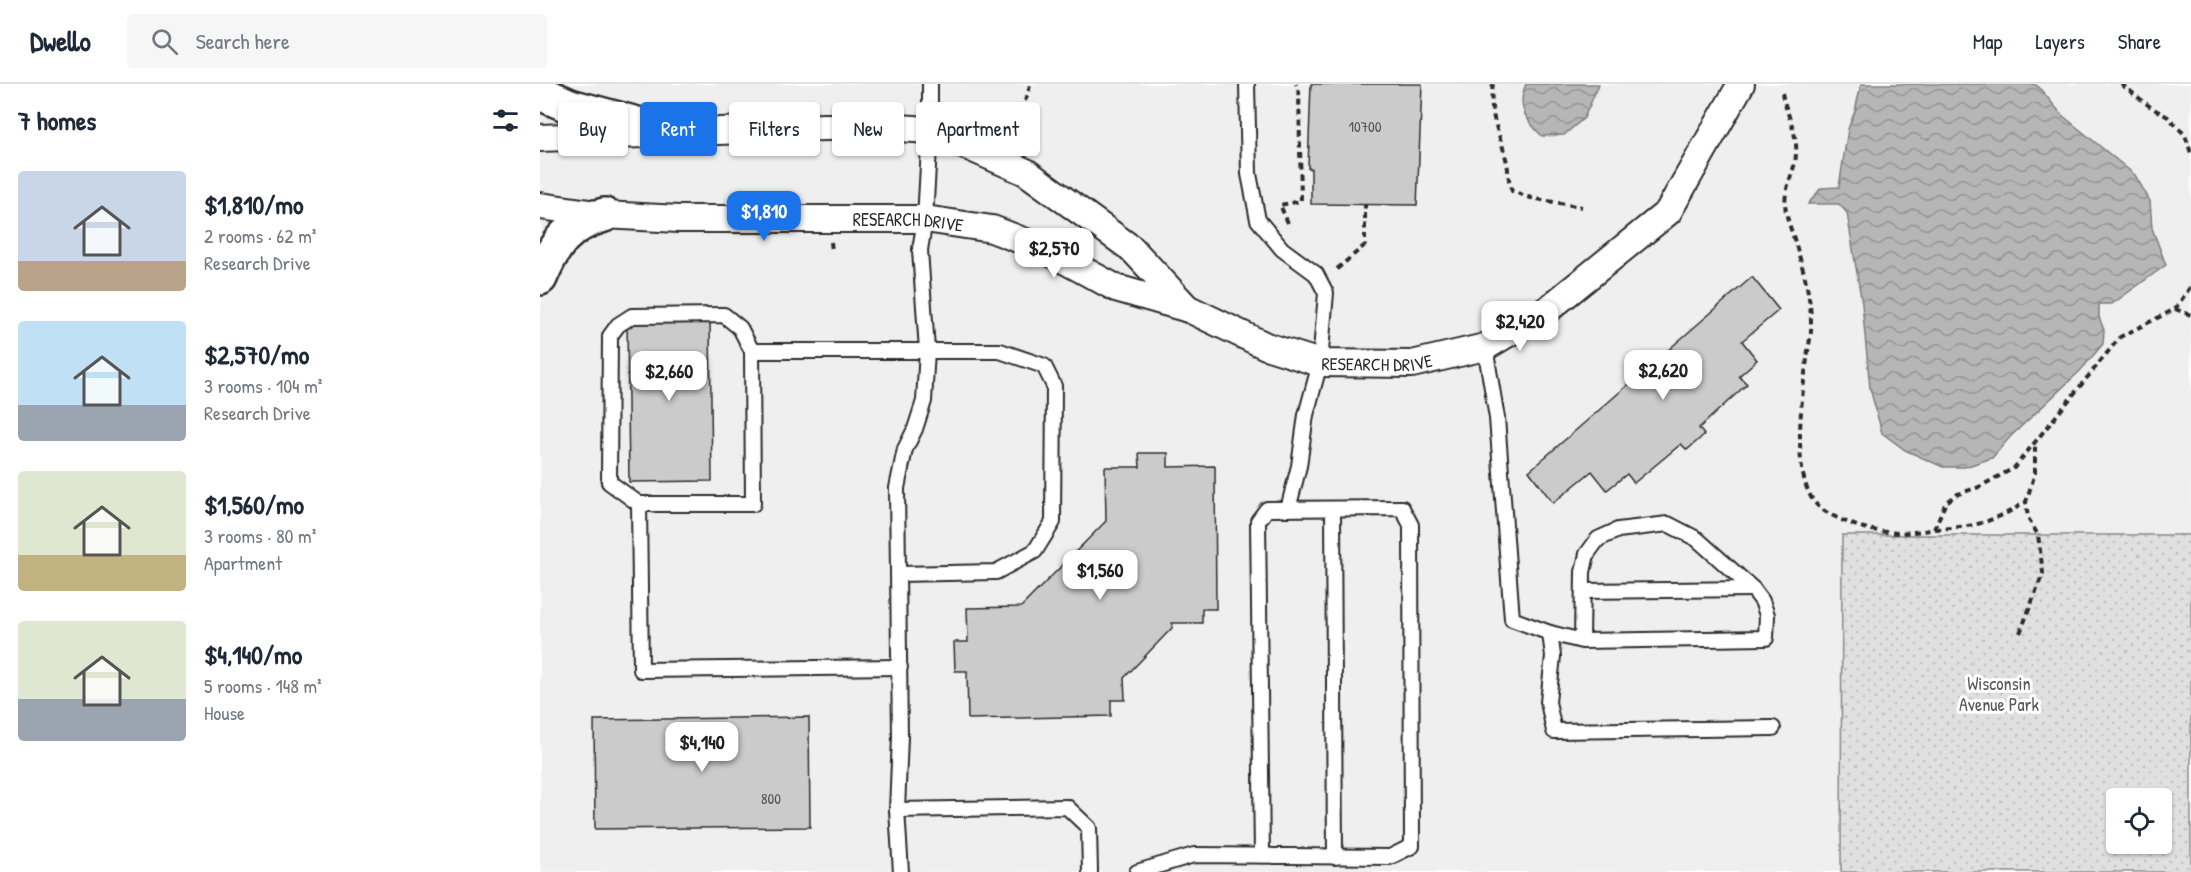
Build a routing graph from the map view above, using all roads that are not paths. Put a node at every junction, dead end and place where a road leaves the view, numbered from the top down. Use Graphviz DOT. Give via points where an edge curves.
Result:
graph roads {
  1 [pos="930,84"];
  2 [pos="1247,84"];
  3 [pos="1741,84"];
  4 [pos="540,93"];
  5 [pos="930,102"];
  6 [pos="640,125"];
  7 [pos="916,129"];
  8 [pos="717,130"];
  9 [pos="640,133"];
  10 [pos="540,138"];
  11 [pos="929,156"];
  12 [pos="989,156"];
  13 [pos="540,206"];
  14 [pos="604,214"];
  15 [pos="925,219"];
  16 [pos="540,278"];
  17 [pos="1189,309"];
  18 [pos="1485,347"];
  19 [pos="927,350"];
  20 [pos="752,351"];
  21 [pos="1320,363"];
  22 [pos="639,504"];
  23 [pos="1288,509"];
  24 [pos="1333,509"];
  25 [pos="899,574"];
  26 [pos="1753,589"];
  27 [pos="1583,591"];
  28 [pos="1550,633"];
  29 [pos="1582,641"];
  30 [pos="900,667"];
  31 [pos="1773,728"];
  32 [pos="897,810"];
  33 [pos="1262,856"];
  34 [pos="1335,857"];
  35 [pos="901,872"];
  36 [pos="1090,872"];
  37 [pos="1137,872"];
  1 -- 5 [label="lane"];
  2 -- 21 [label="lane" via="1249,174 1257,220 1282,249 1316,274 1326,293"];
  3 -- 18 [label="street, RESEARCH DRIVE" via="1668,212 1548,310"];
  4 -- 6 [label="main road"];
  7 -- 8 [label="street, RESEARCH DRIVE"];
  9 -- 10 [label="street, RESEARCH DRIVE"];
  11 -- 15 [label="lane"];
  12 -- 17 [label="street, RESEARCH DRIVE" via="1026,172 1132,249"];
  13 -- 14 [label="street, RESEARCH DRIVE"];
  14 -- 15 [label="street, RESEARCH DRIVE" via="678,219"];
  14 -- 16 [label="main road" via="570,230 549,256"];
  15 -- 17 [label="street, RESEARCH DRIVE" via="992,229 1044,249 1116,288"];
  15 -- 19 [label="lane" via="920,249"];
  17 -- 21 [label="street, RESEARCH DRIVE" via="1266,346"];
  18 -- 21 [label="street, RESEARCH DRIVE" via="1412,364"];
  18 -- 28 [label="lane" via="1497,418 1512,619"];
  19 -- 20 [label="lane"];
  19 -- 25 [label="lane" via="924,401 905,449 897,488"];
  19 -- 25 [label="lane" via="1000,351 1044,366 1054,386 1053,522 1035,551 996,572"];
  20 -- 22 [label="lane" via="753,504"];
  20 -- 22 [label="lane" via="740,328 724,315 632,316 618,325 610,336 609,482"];
  21 -- 23 [label="lane"];
  22 -- 30 [label="lane" via="641,670"];
  23 -- 24 [label="lane"];
  23 -- 33 [label="lane" via="1268,509 1258,521"];
  24 -- 34 [label="lane"];
  24 -- 34 [label="lane" via="1402,508 1411,525 1412,846 1389,857"];
  25 -- 30 [label="lane"];
  26 -- 27 [label="lane"];
  26 -- 27 [label="lane" via="1697,539 1668,524 1618,530 1598,539 1587,554"];
  26 -- 29 [label="lane" via="1767,615 1766,638"];
  27 -- 29 [label="lane"];
  28 -- 29 [label="lane"];
  28 -- 31 [label="lane" via="1553,656 1548,702 1554,731"];
  30 -- 32 [label="lane"];
  32 -- 35 [label="lane"];
  32 -- 36 [label="lane" via="1068,807 1089,828"];
  33 -- 34 [label="lane"];
  33 -- 37 [label="lane" via="1194,855"];
}
